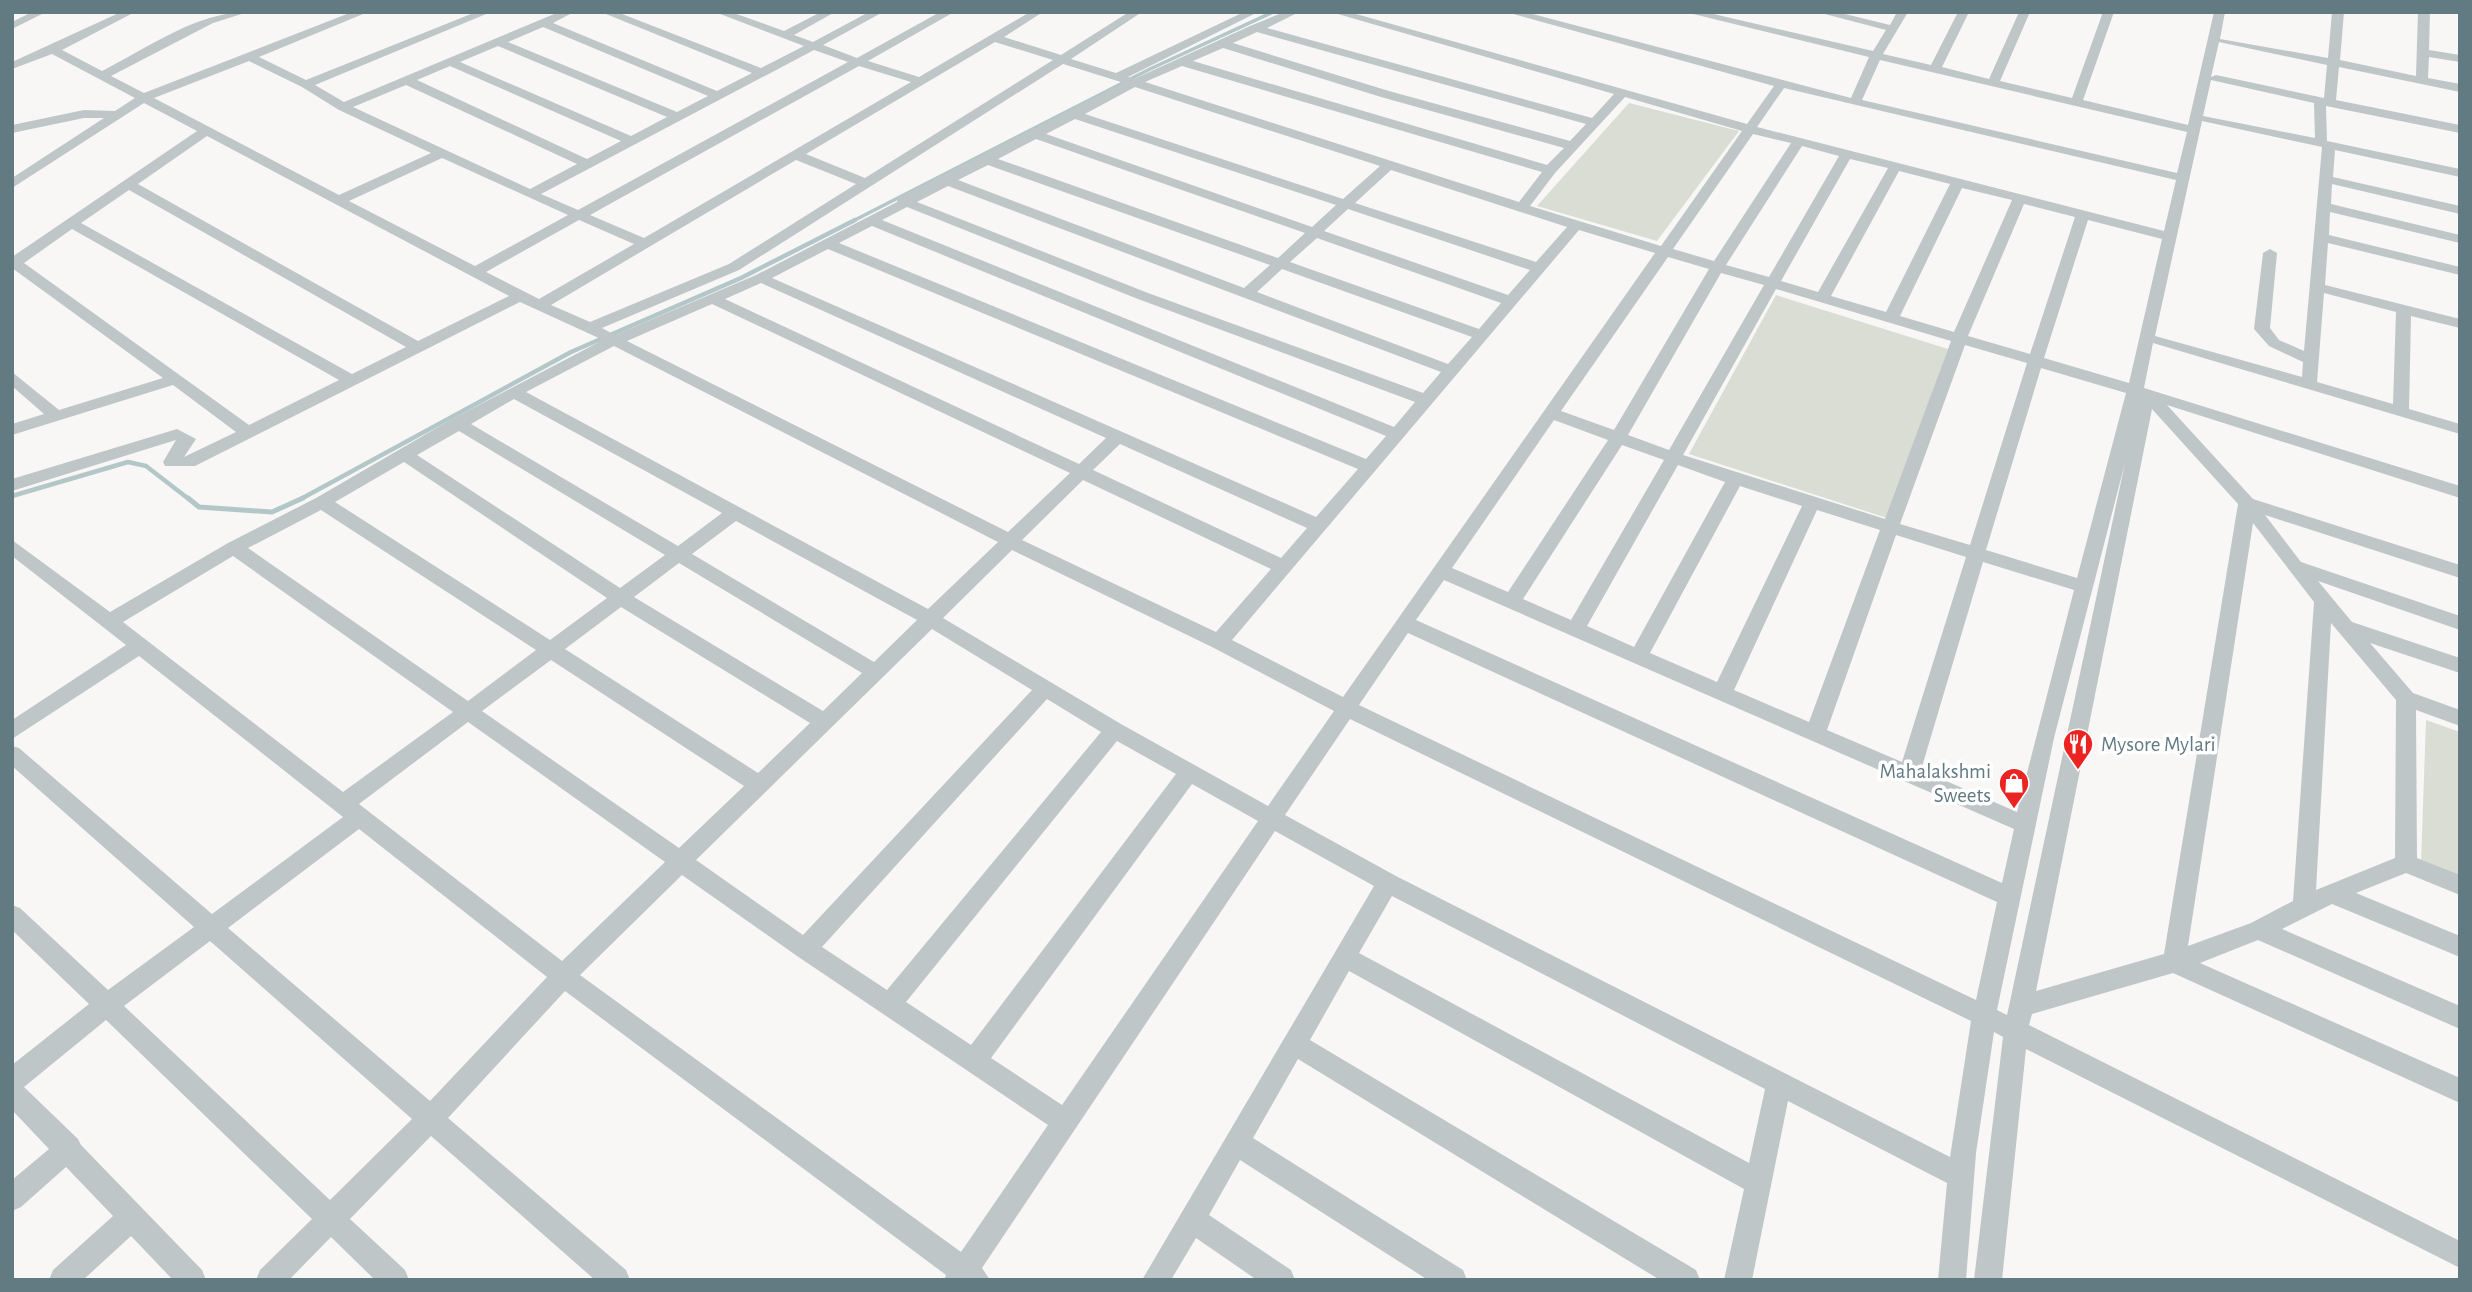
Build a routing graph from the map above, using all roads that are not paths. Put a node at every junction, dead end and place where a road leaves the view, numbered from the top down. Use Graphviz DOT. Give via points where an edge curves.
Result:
graph roads {
  1 [pos="41,12"];
  2 [pos="124,12"];
  3 [pos="130,12"];
  4 [pos="205,12"];
  5 [pos="243,12"];
  6 [pos="363,12"];
  7 [pos="486,12"];
  8 [pos="569,12"];
  9 [pos="606,12"];
  10 [pos="720,12"];
  11 [pos="768,12"];
  12 [pos="830,12"];
  13 [pos="878,12"];
  14 [pos="949,12"];
  15 [pos="1038,12"];
  16 [pos="1137,12"];
  17 [pos="1221,12"];
  18 [pos="1253,12"];
  19 [pos="1294,12"];
  20 [pos="1336,12"];
  21 [pos="1511,12"];
  22 [pos="1690,12"];
  23 [pos="1822,12"];
  24 [pos="1903,12"];
  25 [pos="1964,12"];
  26 [pos="2025,12"];
  27 [pos="2109,12"];
  28 [pos="2220,12"];
  29 [pos="2230,12"];
  30 [pos="2338,12"];
  31 [pos="2424,12"];
  32 [pos="1240,18"];
  33 [pos="747,22"];
  34 [pos="543,23"];
  35 [pos="12,26"];
  36 [pos="196,27"];
  37 [pos="1254,28"];
  38 [pos="1894,29"];
  39 [pos="784,36"];
  40 [pos="995,38"];
  41 [pos="2224,41"];
  42 [pos="499,42"];
  43 [pos="1220,43"];
  44 [pos="813,46"];
  45 [pos="54,50"];
  46 [pos="2423,52"];
  47 [pos="248,56"];
  48 [pos="1875,57"];
  49 [pos="2460,59"];
  50 [pos="16,60"];
  51 [pos="1062,60"];
  52 [pos="1179,61"];
  53 [pos="450,62"];
  54 [pos="858,62"];
  55 [pos="2333,64"];
  56 [pos="1934,71"];
  57 [pos="762,73"];
  58 [pos="102,76"];
  59 [pos="1118,77"];
  60 [pos="2216,79"];
  61 [pos="406,80"];
  62 [pos="921,81"];
  63 [pos="2422,81"];
  64 [pos="1136,82"];
  65 [pos="306,84"];
  66 [pos="1993,84"];
  67 [pos="1781,85"];
  68 [pos="2460,88"];
  69 [pos="1622,93"];
  70 [pos="718,96"];
  71 [pos="143,98"];
  72 [pos="2325,102"];
  73 [pos="1855,103"];
  74 [pos="2076,103"];
  75 [pos="343,107"];
  76 [pos="1073,114"];
  77 [pos="118,115"];
  78 [pos="677,117"];
  79 [pos="1594,122"];
  80 [pos="2200,125"];
  81 [pos="12,129"];
  82 [pos="1750,129"];
  83 [pos="2460,129"];
  84 [pos="204,132"];
  85 [pos="1034,134"];
  86 [pos="631,141"];
  87 [pos="1798,142"];
  88 [pos="2325,145"];
  89 [pos="1572,146"];
  90 [pos="442,153"];
  91 [pos="794,154"];
  92 [pos="1846,154"];
  93 [pos="984,159"];
  94 [pos="587,164"];
  95 [pos="1388,166"];
  96 [pos="1895,167"];
  97 [pos="1550,170"];
  98 [pos="2460,173"];
  99 [pos="2183,178"];
  100 [pos="2326,179"];
  101 [pos="945,180"];
  102 [pos="1958,182"];
  103 [pos="127,183"];
  104 [pos="866,183"];
  105 [pos="12,184"];
  106 [pos="530,194"];
  107 [pos="2020,197"];
  108 [pos="338,201"];
  109 [pos="904,201"];
  110 [pos="1344,206"];
  111 [pos="2324,206"];
  112 [pos="1521,208"];
  113 [pos="2460,210"];
  114 [pos="580,214"];
  115 [pos="2083,214"];
  116 [pos="870,220"];
  117 [pos="71,223"];
  118 [pos="1576,225"];
  119 [pos="1313,233"];
  120 [pos="2170,237"];
  121 [pos="2321,237"];
  122 [pos="2460,239"];
  123 [pos="644,243"];
  124 [pos="827,243"];
  125 [pos="1665,253"];
  126 [pos="2270,253"];
  127 [pos="13,263"];
  128 [pos="1279,264"];
  129 [pos="1539,268"];
  130 [pos="1716,269"];
  131 [pos="2460,271"];
  132 [pos="475,272"];
  133 [pos="761,278"];
  134 [pos="1770,284"];
  135 [pos="2317,287"];
  136 [pos="1247,293"];
  137 [pos="520,296"];
  138 [pos="1823,297"];
  139 [pos="713,299"];
  140 [pos="1511,301"];
  141 [pos="540,304"];
  142 [pos="2403,310"];
  143 [pos="1891,318"];
  144 [pos="2460,324"];
  145 [pos="590,328"];
  146 [pos="1482,335"];
  147 [pos="1959,339"];
  148 [pos="2159,340"];
  149 [pos="615,341"];
  150 [pos="419,348"];
  151 [pos="2311,359"];
  152 [pos="2033,362"];
  153 [pos="1453,371"];
  154 [pos="12,377"];
  155 [pos="175,379"];
  156 [pos="352,381"];
  157 [pos="2309,384"];
  158 [pos="514,392"];
  159 [pos="2141,392"];
  160 [pos="1428,401"];
  161 [pos="2401,412"];
  162 [pos="1552,415"];
  163 [pos="56,416"];
  164 [pos="458,423"];
  165 [pos="2460,429"];
  166 [pos="12,430"];
  167 [pos="247,432"];
  168 [pos="1399,435"];
  169 [pos="1118,436"];
  170 [pos="1617,439"];
  171 [pos="404,454"];
  172 [pos="1674,458"];
  173 [pos="1371,468"];
  174 [pos="1081,472"];
  175 [pos="1735,479"];
  176 [pos="12,485"];
  177 [pos="2460,492"];
  178 [pos="322,502"];
  179 [pos="2247,502"];
  180 [pos="1812,503"];
  181 [pos="734,513"];
  182 [pos="1319,526"];
  183 [pos="1891,527"];
  184 [pos="1012,542"];
  185 [pos="12,546"];
  186 [pos="234,547"];
  187 [pos="1978,554"];
  188 [pos="679,555"];
  189 [pos="2294,566"];
  190 [pos="1284,567"];
  191 [pos="1441,571"];
  192 [pos="2460,572"];
  193 [pos="2085,587"];
  194 [pos="621,598"];
  195 [pos="2323,601"];
  196 [pos="1511,602"];
  197 [pos="930,620"];
  198 [pos="110,621"];
  199 [pos="2460,623"];
  200 [pos="1404,624"];
  201 [pos="2345,626"];
  202 [pos="1575,630"];
  203 [pos="1219,642"];
  204 [pos="141,645"];
  205 [pos="554,649"];
  206 [pos="1638,657"];
  207 [pos="2460,666"];
  208 [pos="874,671"];
  209 [pos="1046,688"];
  210 [pos="1722,693"];
  211 [pos="2406,698"];
  212 [pos="1346,708"];
  213 [pos="467,712"];
  214 [pos="2460,718"];
  215 [pos="824,721"];
  216 [pos="1114,730"];
  217 [pos="12,731"];
  218 [pos="1815,734"];
  219 [pos="12,754"];
  220 [pos="1190,771"];
  221 [pos="1909,774"];
  222 [pos="758,784"];
  223 [pos="353,809"];
  224 [pos="1271,817"];
  225 [pos="2026,825"];
  226 [pos="681,861"];
  227 [pos="2406,863"];
  228 [pos="1388,883"];
  229 [pos="2460,885"];
  230 [pos="2331,893"];
  231 [pos="2010,897"];
  232 [pos="2304,907"];
  233 [pos="12,915"];
  234 [pos="212,927"];
  235 [pos="2259,930"];
  236 [pos="2460,947"];
  237 [pos="805,949"];
  238 [pos="1346,958"];
  239 [pos="2174,962"];
  240 [pos="563,976"];
  241 [pos="107,1005"];
  242 [pos="889,1005"];
  243 [pos="1984,1016"];
  244 [pos="2460,1018"];
  245 [pos="2019,1019"];
  246 [pos="1295,1044"];
  247 [pos="974,1061"];
  248 [pos="12,1082"];
  249 [pos="1779,1083"];
  250 [pos="2460,1091"];
  251 [pos="12,1092"];
  252 [pos="432,1117"];
  253 [pos="1064,1121"];
  254 [pos="1237,1143"];
  255 [pos="69,1149"];
  256 [pos="1960,1176"];
  257 [pos="1758,1182"];
  258 [pos="12,1198"];
  259 [pos="132,1216"];
  260 [pos="333,1218"];
  261 [pos="1192,1219"];
  262 [pos="2460,1255"];
  263 [pos="966,1277"];
  264 [pos="63,1280"];
  265 [pos="192,1280"];
  266 [pos="270,1280"];
  267 [pos="395,1280"];
  268 [pos="616,1280"];
  269 [pos="1156,1280"];
  270 [pos="1282,1280"];
  271 [pos="1453,1280"];
  272 [pos="1686,1280"];
  273 [pos="1738,1280"];
  274 [pos="1952,1280"];
  275 [pos="1988,1280"];
  1 -- 35 [label="street"];
  2 -- 50 [label="street"];
  3 -- 45 [label="street"];
  4 -- 36 [label="street"];
  5 -- 36 [label="street"];
  6 -- 47 [label="street"];
  7 -- 65 [label="street"];
  8 -- 34 [label="street"];
  9 -- 57 [label="street"];
  10 -- 33 [label="street"];
  11 -- 33 [label="street"];
  12 -- 39 [label="street"];
  13 -- 44 [label="street"];
  14 -- 54 [label="street"];
  15 -- 40 [label="street"];
  16 -- 51 [label="street"];
  17 -- 32 [label="street"];
  18 -- 32 [label="street"];
  19 -- 37 [label="street"];
  20 -- 69 [label="street"];
  21 -- 67 [label="street"];
  22 -- 48 [label="street"];
  23 -- 38 [label="street"];
  24 -- 38 [label="street"];
  25 -- 56 [label="street"];
  26 -- 66 [label="street"];
  27 -- 74 [label="street"];
  28 -- 80 [label="street"];
  29 -- 41 [label="street"];
  30 -- 55 [label="street"];
  31 -- 46 [label="street"];
  32 -- 59 [label="street"];
  33 -- 39 [label="street"];
  34 -- 42 [label="street"];
  34 -- 70 [label="street"];
  36 -- 58 [label="street"];
  37 -- 43 [label="street"];
  37 -- 79 [label="street"];
  38 -- 48 [label="street"];
  39 -- 44 [label="street"];
  40 -- 51 [label="street"];
  40 -- 62 [label="street"];
  41 -- 55 [label="street"];
  41 -- 60 [label="street"];
  42 -- 53 [label="street"];
  42 -- 78 [label="street"];
  43 -- 52 [label="street"];
  43 -- 89 [label="street"];
  44 -- 54 [label="street"];
  44 -- 57 [label="street"];
  45 -- 50 [label="street"];
  45 -- 58 [label="street"];
  46 -- 49 [label="street"];
  46 -- 63 [label="street"];
  47 -- 65 [label="street"];
  47 -- 71 [label="street"];
  48 -- 56 [label="street"];
  48 -- 73 [label="street"];
  51 -- 59 [label="street"];
  51 -- 104 [label="street"];
  52 -- 64 [label="street"];
  52 -- 97 [label="street"];
  53 -- 61 [label="street"];
  53 -- 86 [label="street"];
  54 -- 62 [label="street"];
  54 -- 114 [label="street"];
  55 -- 63 [label="street"];
  55 -- 72 [label="street"];
  56 -- 66 [label="street"];
  57 -- 70 [label="street"];
  58 -- 71 [label="street"];
  59 -- 64 [label="street"];
  60 -- 72 [label="street"];
  60 -- 80 [label="street"];
  61 -- 75 [label="street"];
  61 -- 94 [label="street"];
  62 -- 91 [label="street"];
  63 -- 68 [label="street"];
  64 -- 76 [label="street"];
  64 -- 95 [label="street"];
  65 -- 75 [label="street"];
  66 -- 74 [label="street"];
  67 -- 73 [label="street"];
  67 -- 82 [label="street"];
  69 -- 79 [label="street"];
  69 -- 82 [label="street"];
  70 -- 78 [label="street"];
  71 -- 77 [label="street"];
  71 -- 84 [label="street"];
  72 -- 83 [label="street"];
  72 -- 88 [label="street"];
  73 -- 99 [label="street"];
  74 -- 80 [label="street"];
  75 -- 90 [label="street"];
  76 -- 85 [label="street"];
  76 -- 110 [label="street"];
  77 -- 81 [label="street" via="84,114"];
  77 -- 105 [label="street"];
  78 -- 86 [label="street"];
  79 -- 89 [label="street"];
  80 -- 88 [label="street"];
  80 -- 99 [label="street"];
  80 -- 148 [label="street"];
  82 -- 87 [label="street"];
  82 -- 125 [label="street"];
  84 -- 103 [label="street"];
  84 -- 108 [label="street"];
  85 -- 93 [label="street"];
  85 -- 119 [label="street"];
  86 -- 94 [label="street"];
  87 -- 92 [label="street"];
  87 -- 130 [label="street"];
  88 -- 98 [label="street"];
  88 -- 100 [label="street"];
  89 -- 97 [label="street"];
  90 -- 106 [label="street"];
  90 -- 108 [label="street"];
  91 -- 104 [label="street"];
  91 -- 123 [label="street"];
  92 -- 96 [label="street"];
  92 -- 134 [label="street"];
  93 -- 101 [label="street"];
  93 -- 128 [label="street"];
  94 -- 106 [label="street"];
  95 -- 110 [label="street"];
  95 -- 112 [label="street"];
  96 -- 102 [label="street"];
  96 -- 138 [label="street"];
  97 -- 112 [label="street"];
  99 -- 120 [label="street"];
  100 -- 111 [label="street"];
  100 -- 113 [label="street"];
  101 -- 109 [label="street"];
  101 -- 136 [label="street"];
  102 -- 107 [label="street"];
  102 -- 143 [label="street"];
  103 -- 117 [label="street"];
  103 -- 150 [label="street"];
  104 -- 145 [label="street" via="734,267"];
  106 -- 114 [label="street"];
  107 -- 115 [label="street"];
  107 -- 147 [label="street"];
  108 -- 132 [label="street"];
  109 -- 116 [label="street"];
  109 -- 160 [label="street" via="1143,296"];
  110 -- 119 [label="street"];
  110 -- 129 [label="street"];
  111 -- 121 [label="street"];
  111 -- 122 [label="street"];
  112 -- 118 [label="street"];
  114 -- 123 [label="street"];
  114 -- 132 [label="street"];
  115 -- 120 [label="street"];
  115 -- 152 [label="street"];
  116 -- 124 [label="street"];
  116 -- 168 [label="street"];
  117 -- 127 [label="street"];
  117 -- 156 [label="street"];
  118 -- 125 [label="street"];
  118 -- 129 [label="street"];
  119 -- 128 [label="street"];
  119 -- 140 [label="street"];
  120 -- 159 [label="street"];
  121 -- 131 [label="street"];
  121 -- 135 [label="street"];
  123 -- 141 [label="street"];
  124 -- 133 [label="street"];
  124 -- 173 [label="street"];
  125 -- 130 [label="street"];
  125 -- 162 [label="street"];
  126 -- 151 [label="street" via="2262,330 2274,343"];
  127 -- 155 [label="street"];
  128 -- 136 [label="street"];
  128 -- 146 [label="street"];
  129 -- 140 [label="street"];
  130 -- 134 [label="street"];
  130 -- 170 [label="street"];
  132 -- 137 [label="street"];
  133 -- 139 [label="street"];
  133 -- 169 [label="street"];
  134 -- 138 [label="street"];
  134 -- 172 [label="street"];
  135 -- 142 [label="street"];
  135 -- 151 [label="street"];
  136 -- 153 [label="street"];
  137 -- 141 [label="street"];
  137 -- 150 [label="street"];
  138 -- 143 [label="street"];
  139 -- 149 [label="street"];
  139 -- 174 [label="street"];
  140 -- 146 [label="street"];
  141 -- 145 [label="street"];
  142 -- 144 [label="street"];
  142 -- 161 [label="street"];
  143 -- 147 [label="street"];
  145 -- 149 [label="street"];
  146 -- 153 [label="street"];
  147 -- 152 [label="street"];
  147 -- 183 [label="street"];
  148 -- 157 [label="street"];
  148 -- 159 [label="street"];
  149 -- 158 [label="street"];
  149 -- 184 [label="street"];
  150 -- 156 [label="street"];
  151 -- 157 [label="street"];
  152 -- 159 [label="street"];
  152 -- 187 [label="street"];
  153 -- 160 [label="street"];
  154 -- 163 [label="street"];
  155 -- 163 [label="street"];
  155 -- 167 [label="street"];
  156 -- 167 [label="street"];
  157 -- 161 [label="street"];
  158 -- 164 [label="street"];
  158 -- 181 [label="street"];
  159 -- 177 [label="street"];
  159 -- 179 [label="street"];
  159 -- 193 [label="street"];
  159 -- 245 [label="street"];
  160 -- 168 [label="street"];
  161 -- 165 [label="street"];
  162 -- 170 [label="street"];
  162 -- 191 [label="street"];
  163 -- 166 [label="street"];
  164 -- 171 [label="street"];
  164 -- 188 [label="street"];
  167 -- 176 [label="street" via="189,462 171,462 188,439 177,434"];
  168 -- 173 [label="street"];
  169 -- 174 [label="street"];
  169 -- 182 [label="street"];
  170 -- 172 [label="street"];
  170 -- 196 [label="street"];
  171 -- 178 [label="street"];
  171 -- 194 [label="street"];
  172 -- 175 [label="street"];
  172 -- 202 [label="street"];
  173 -- 182 [label="street"];
  174 -- 184 [label="street"];
  174 -- 190 [label="street"];
  175 -- 180 [label="street"];
  175 -- 206 [label="street"];
  178 -- 186 [label="street"];
  178 -- 205 [label="street"];
  179 -- 189 [label="street"];
  179 -- 192 [label="street"];
  179 -- 239 [label="street"];
  180 -- 183 [label="street"];
  180 -- 210 [label="street"];
  181 -- 188 [label="street"];
  181 -- 197 [label="street"];
  182 -- 190 [label="street"];
  183 -- 187 [label="street"];
  183 -- 218 [label="street"];
  184 -- 197 [label="street"];
  184 -- 203 [label="street"];
  185 -- 198 [label="street"];
  186 -- 198 [label="street"];
  186 -- 213 [label="street"];
  187 -- 193 [label="street"];
  187 -- 221 [label="street"];
  188 -- 194 [label="street"];
  188 -- 208 [label="street"];
  189 -- 195 [label="street"];
  189 -- 199 [label="street"];
  190 -- 203 [label="street"];
  191 -- 196 [label="street"];
  191 -- 200 [label="street"];
  193 -- 225 [label="street"];
  194 -- 205 [label="street"];
  194 -- 215 [label="street"];
  195 -- 201 [label="street"];
  195 -- 232 [label="street"];
  196 -- 202 [label="street"];
  197 -- 208 [label="street"];
  197 -- 209 [label="street"];
  198 -- 204 [label="street"];
  200 -- 212 [label="street"];
  200 -- 231 [label="street"];
  201 -- 207 [label="street"];
  201 -- 211 [label="street"];
  202 -- 206 [label="street"];
  203 -- 212 [label="street"];
  204 -- 217 [label="street"];
  204 -- 223 [label="street"];
  205 -- 213 [label="street"];
  205 -- 222 [label="street"];
  206 -- 210 [label="street"];
  208 -- 215 [label="street"];
  209 -- 216 [label="street"];
  209 -- 237 [label="street"];
  210 -- 218 [label="street"];
  211 -- 214 [label="street"];
  211 -- 227 [label="street"];
  212 -- 224 [label="street"];
  212 -- 243 [label="street"];
  213 -- 223 [label="street"];
  213 -- 226 [label="street"];
  215 -- 222 [label="street"];
  216 -- 220 [label="street"];
  216 -- 242 [label="street"];
  218 -- 221 [label="street"];
  219 -- 234 [label="street"];
  220 -- 224 [label="street"];
  220 -- 247 [label="street"];
  221 -- 225 [label="street"];
  222 -- 226 [label="street"];
  223 -- 234 [label="street"];
  223 -- 240 [label="street"];
  224 -- 228 [label="street"];
  224 -- 253 [label="street"];
  225 -- 231 [label="street"];
  226 -- 237 [label="street"];
  226 -- 240 [label="street"];
  227 -- 229 [label="street"];
  227 -- 230 [label="street"];
  228 -- 238 [label="street"];
  228 -- 249 [label="street"];
  230 -- 232 [label="street"];
  230 -- 236 [label="street"];
  231 -- 243 [label="street"];
  232 -- 235 [label="street"];
  233 -- 241 [label="street"];
  234 -- 241 [label="street"];
  234 -- 252 [label="street"];
  235 -- 239 [label="street"];
  235 -- 244 [label="street"];
  237 -- 242 [label="street"];
  238 -- 246 [label="street"];
  238 -- 257 [label="street"];
  239 -- 245 [label="street"];
  239 -- 250 [label="street"];
  240 -- 252 [label="street"];
  240 -- 263 [label="street"];
  241 -- 248 [label="street"];
  241 -- 260 [label="street"];
  242 -- 247 [label="street"];
  243 -- 245 [label="street"];
  243 -- 256 [label="street"];
  245 -- 262 [label="street"];
  245 -- 275 [label="street"];
  246 -- 254 [label="street"];
  246 -- 272 [label="street"];
  247 -- 253 [label="street"];
  249 -- 256 [label="street"];
  249 -- 257 [label="street"];
  251 -- 255 [label="street"];
  252 -- 260 [label="street"];
  252 -- 268 [label="street"];
  253 -- 263 [label="street"];
  254 -- 261 [label="street"];
  254 -- 271 [label="street"];
  255 -- 258 [label="street"];
  255 -- 259 [label="street"];
  256 -- 274 [label="street"];
  257 -- 273 [label="street"];
  259 -- 264 [label="street"];
  259 -- 265 [label="street"];
  260 -- 266 [label="street"];
  260 -- 267 [label="street"];
  261 -- 269 [label="street"];
  261 -- 270 [label="street"];
}
